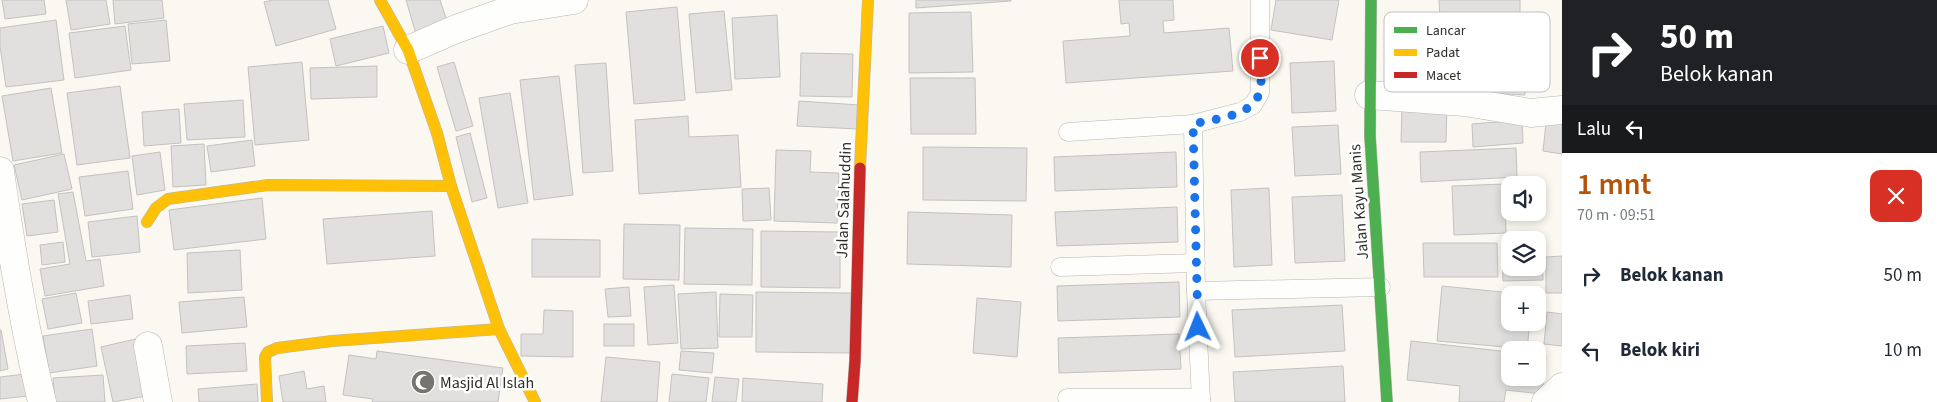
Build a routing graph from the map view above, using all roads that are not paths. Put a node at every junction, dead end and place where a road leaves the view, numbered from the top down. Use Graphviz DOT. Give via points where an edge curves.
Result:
graph roads {
  1 [pos="380,0"];
  2 [pos="574,0"];
  3 [pos="868,0"];
  4 [pos="1260,0"];
  5 [pos="1371,0"];
  6 [pos="509,5"];
  7 [pos="408,50"];
  8 [pos="1369,95"];
  9 [pos="1562,110"];
  10 [pos="1193,124"];
  11 [pos="1068,132"];
  12 [pos="0,171"];
  13 [pos="451,186"];
  14 [pos="147,222"];
  15 [pos="1196,263"];
  16 [pos="1060,267"];
  17 [pos="1381,288"];
  18 [pos="1196,291"];
  19 [pos="499,329"];
  20 [pos="148,346"];
  21 [pos="1562,387"];
  22 [pos="1067,398"];
  23 [pos="1201,400"];
  24 [pos="42,402"];
  25 [pos="158,402"];
  26 [pos="267,402"];
  27 [pos="534,402"];
  28 [pos="852,402"];
  29 [pos="1388,402"];
  30 [pos="1546,402"];
  1 -- 7 [label="street"];
  2 -- 6 [label="street"];
  3 -- 28 [label="street, Jalan Salahuddin"];
  4 -- 10 [label="lane" via="1260,93 1253,106"];
  5 -- 8 [label="street, Jalan Kayu Manis"];
  6 -- 7 [label="street"];
  7 -- 13 [label="street"];
  8 -- 9 [label="street" via="1465,102 1531,113"];
  8 -- 17 [label="street, Jalan Kayu Manis"];
  10 -- 11 [label="lane"];
  10 -- 15 [label="lane"];
  12 -- 24 [label="street" via="25,330"];
  13 -- 14 [label="street" via="268,185 168,199 156,208"];
  13 -- 19 [label="street"];
  15 -- 16 [label="lane"];
  15 -- 18 [label="lane"];
  17 -- 18 [label="lane"];
  17 -- 29 [label="street, Jalan Kayu Manis"];
  18 -- 23 [label="lane"];
  19 -- 26 [label="street" via="277,348 265,357"];
  19 -- 27 [label="street"];
  20 -- 25 [label="street"];
  21 -- 30 [label="street"];
  22 -- 23 [label="lane"];
}
